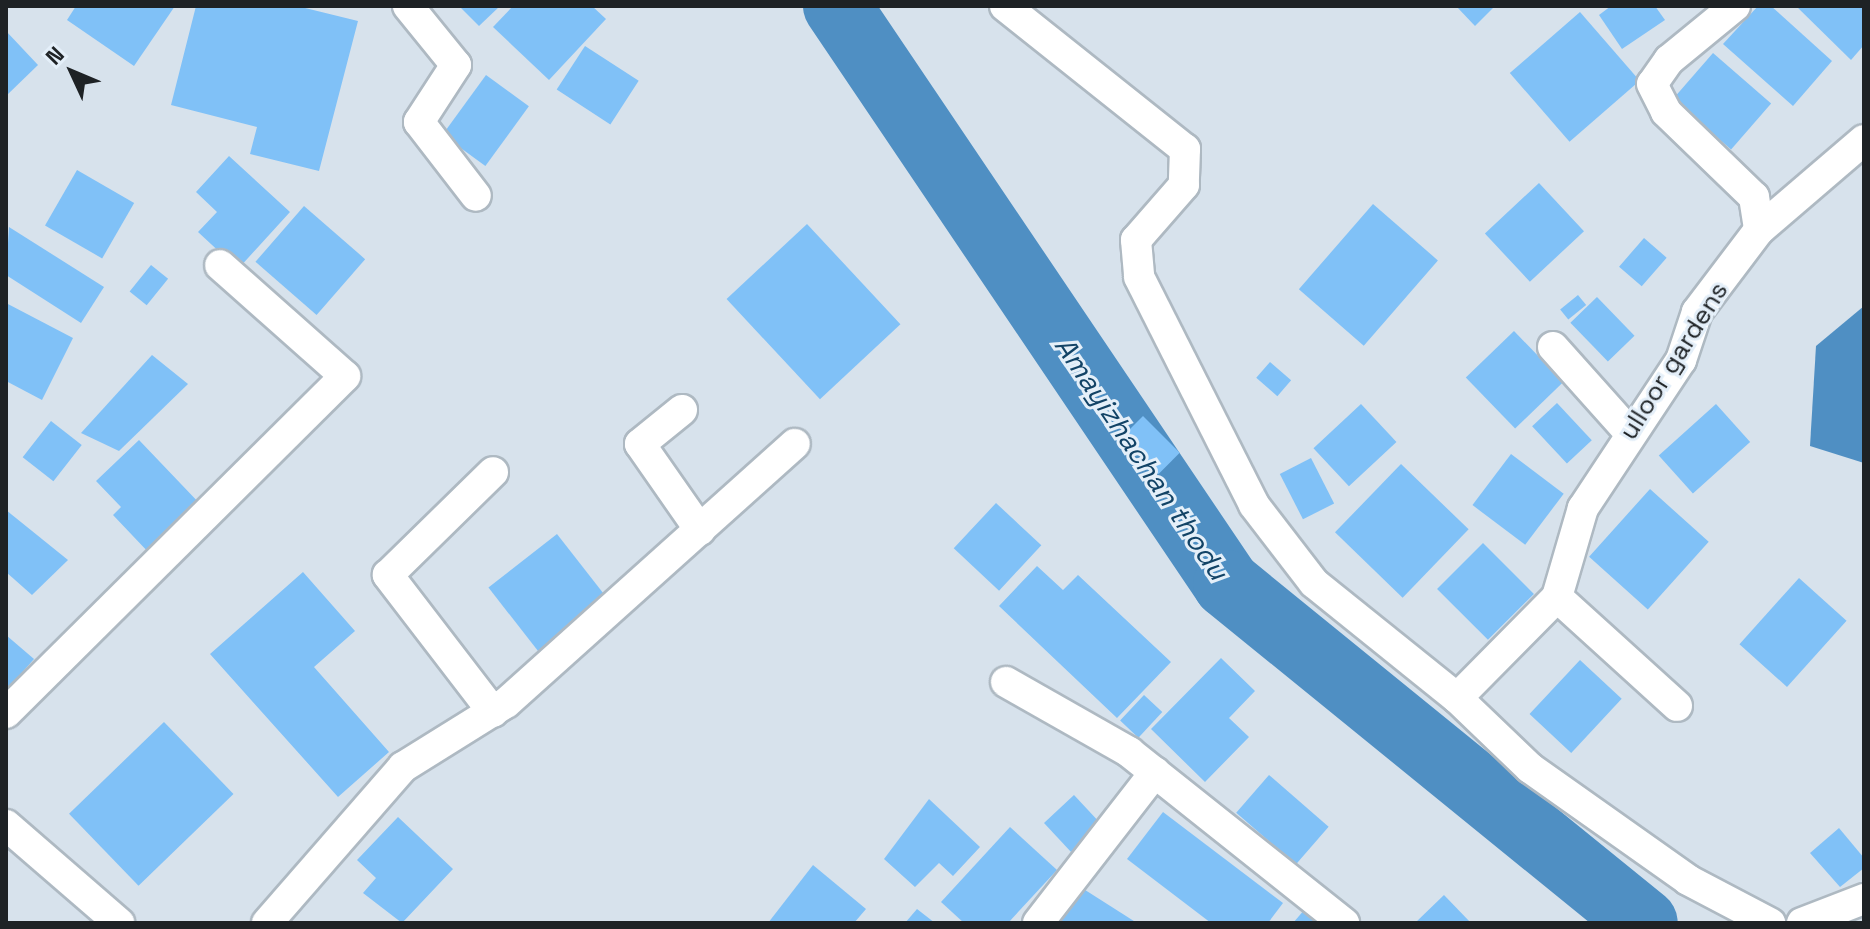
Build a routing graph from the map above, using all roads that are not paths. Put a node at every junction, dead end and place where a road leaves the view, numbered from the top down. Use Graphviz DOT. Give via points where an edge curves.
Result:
graph roads {
  1 [pos="408,6"];
  2 [pos="1005,6"];
  3 [pos="1735,6"];
  4 [pos="1864,140"];
  5 [pos="476,196"];
  6 [pos="1759,230"];
  7 [pos="220,265"];
  8 [pos="1553,347"];
  9 [pos="682,410"];
  10 [pos="1630,433"];
  11 [pos="795,444"];
  12 [pos="493,472"];
  13 [pos="700,530"];
  14 [pos="1557,597"];
  15 [pos="1006,682"];
  16 [pos="1457,698"];
  17 [pos="1677,706"];
  18 [pos="493,712"];
  19 [pos="6,713"];
  20 [pos="1155,772"];
  21 [pos="6,825"];
  22 [pos="1864,899"];
  23 [pos="119,923"];
  24 [pos="267,923"];
  25 [pos="1038,923"];
  26 [pos="1344,923"];
  27 [pos="1770,923"];
  28 [pos="1802,923"];
  1 -- 5 [label="street" via="456,65 419,122"];
  2 -- 16 [label="street" via="1185,149 1184,185 1136,240 1139,277 1254,505 1314,583"];
  3 -- 6 [label="street" via="1669,60 1652,84 1666,112 1754,197"];
  4 -- 6 [label="street, ulloor gardens"];
  6 -- 10 [label="street, ulloor gardens" via="1697,312 1681,360"];
  7 -- 19 [label="street" via="345,376"];
  8 -- 10 [label="street"];
  9 -- 13 [label="street" via="640,444"];
  10 -- 14 [label="street, ulloor gardens" via="1583,508"];
  11 -- 13 [label="street"];
  12 -- 18 [label="street" via="388,575"];
  13 -- 18 [label="street"];
  14 -- 16 [label="street, ulloor gardens"];
  14 -- 17 [label="street"];
  15 -- 20 [label="street"];
  16 -- 27 [label="street" via="1530,768 1688,880"];
  18 -- 24 [label="street" via="403,767"];
  20 -- 25 [label="street"];
  20 -- 26 [label="street"];
  21 -- 23 [label="street"];
  22 -- 28 [label="street"];
}
